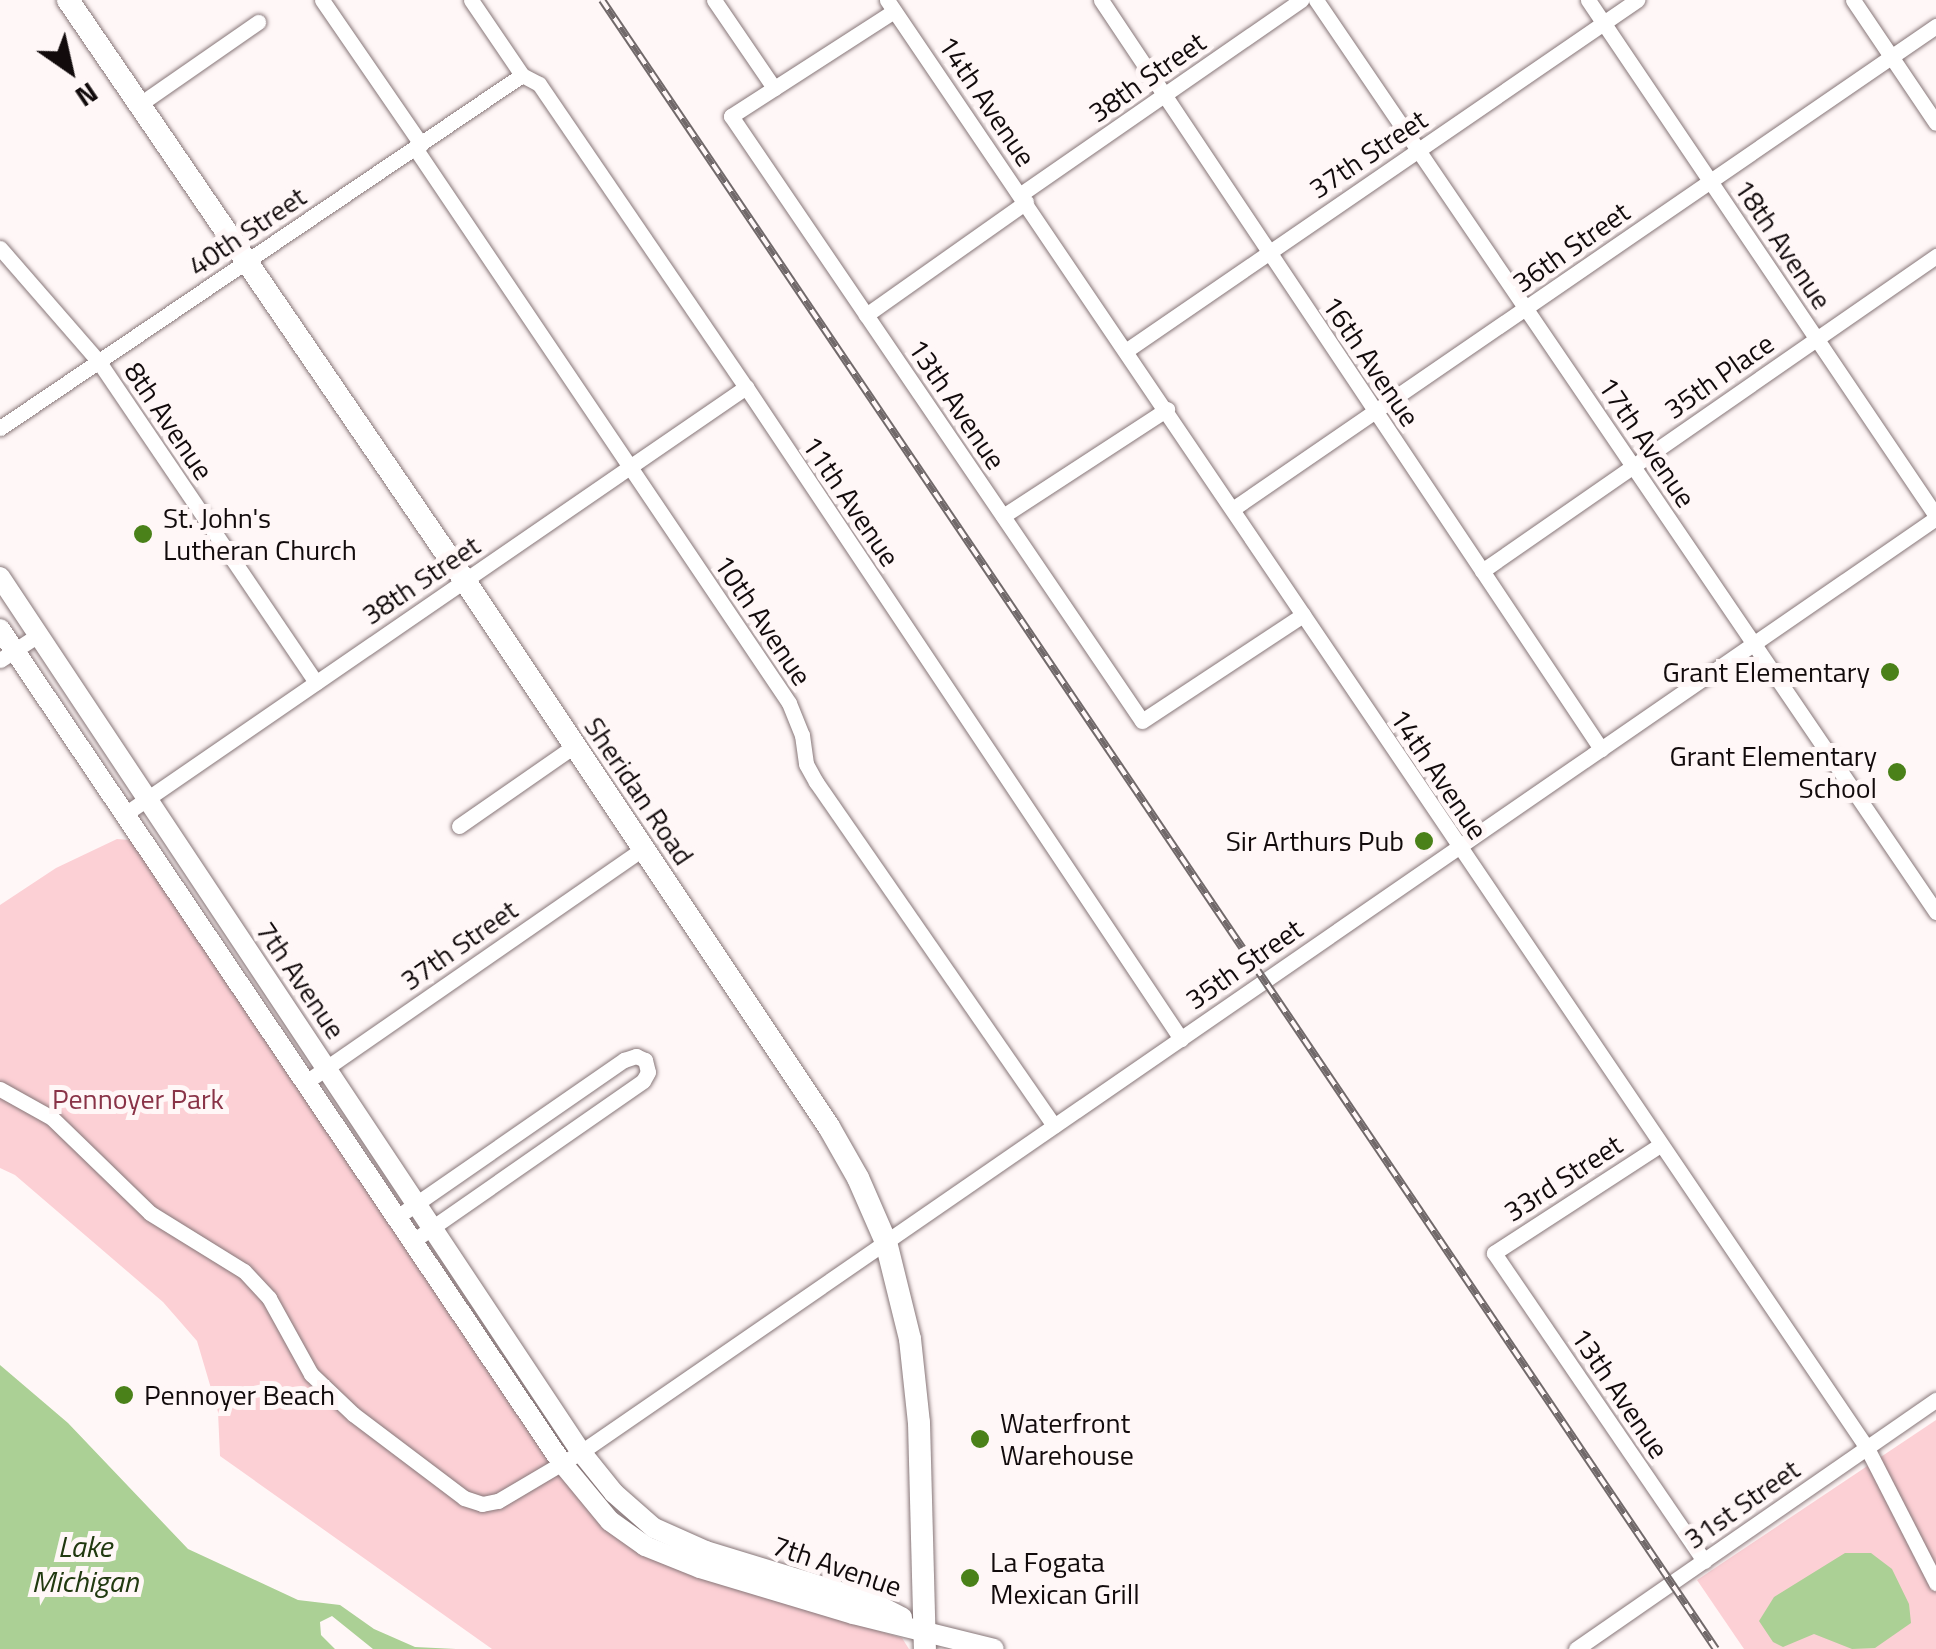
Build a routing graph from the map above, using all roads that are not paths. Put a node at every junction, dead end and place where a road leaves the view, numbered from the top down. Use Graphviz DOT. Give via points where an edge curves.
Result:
graph roads {
  1 [pos="68,0"];
  2 [pos="322,0"];
  3 [pos="471,0"];
  4 [pos="714,0"];
  5 [pos="1101,0"];
  6 [pos="1301,0"];
  7 [pos="1316,0"];
  8 [pos="1588,0"];
  9 [pos="1637,0"];
  10 [pos="1853,0"];
  11 [pos="891,5"];
  12 [pos="258,22"];
  13 [pos="1604,23"];
  14 [pos="1936,26"];
  15 [pos="1891,57"];
  16 [pos="522,74"];
  17 [pos="774,88"];
  18 [pos="1164,95"];
  19 [pos="140,104"];
  20 [pos="1936,123"];
  21 [pos="418,146"];
  22 [pos="1418,150"];
  23 [pos="1710,181"];
  24 [pos="1023,198"];
  25 [pos="0,248"];
  26 [pos="1269,252"];
  27 [pos="1936,256"];
  28 [pos="246,261"];
  29 [pos="1526,308"];
  30 [pos="866,315"];
  31 [pos="1816,339"];
  32 [pos="1127,350"];
  33 [pos="99,362"];
  34 [pos="746,387"];
  35 [pos="1168,409"];
  36 [pos="1376,412"];
  37 [pos="0,428"];
  38 [pos="629,466"];
  39 [pos="1632,466"];
  40 [pos="1234,508"];
  41 [pos="1003,516"];
  42 [pos="1936,517"];
  43 [pos="1482,571"];
  44 [pos="0,577"];
  45 [pos="465,581"];
  46 [pos="1303,615"];
  47 [pos="0,629"];
  48 [pos="38,635"];
  49 [pos="1754,644"];
  50 [pos="7,655"];
  51 [pos="316,682"];
  52 [pos="574,746"];
  53 [pos="1600,749"];
  54 [pos="145,800"];
  55 [pos="125,814"];
  56 [pos="459,826"];
  57 [pos="1457,848"];
  58 [pos="642,849"];
  59 [pos="1936,912"];
  60 [pos="1180,1039"];
  61 [pos="327,1067"];
  62 [pos="306,1082"];
  63 [pos="0,1090"];
  64 [pos="1054,1126"];
  65 [pos="1660,1145"];
  66 [pos="416,1204"];
  67 [pos="396,1217"];
  68 [pos="433,1228"];
  69 [pos="413,1241"];
  70 [pos="886,1242"];
  71 [pos="1494,1253"];
  72 [pos="1936,1400"];
  73 [pos="1867,1448"];
  74 [pos="581,1452"];
  75 [pos="562,1462"];
  76 [pos="1704,1560"];
  77 [pos="1936,1583"];
  78 [pos="926,1639"];
  79 [pos="994,1649"];
  80 [pos="1576,1649"];
  1 -- 19 [label="main road, Sheridan Road"];
  2 -- 21 [label="street, 10th Avenue"];
  3 -- 16 [label="street, 11th Avenue"];
  4 -- 17 [label="street"];
  5 -- 18 [label="street, 16th Avenue"];
  6 -- 18 [label="street, 38th Street"];
  7 -- 22 [label="street, 17th Avenue"];
  8 -- 13 [label="street, 18th Avenue"];
  9 -- 13 [label="street, 37th Street"];
  10 -- 15 [label="street"];
  11 -- 17 [label="street"];
  11 -- 24 [label="street, 14th Avenue"];
  12 -- 19 [label="street"];
  13 -- 22 [label="street, 37th Street"];
  13 -- 23 [label="street, 18th Avenue"];
  14 -- 15 [label="street, 36th Street"];
  15 -- 20 [label="street"];
  15 -- 23 [label="street, 36th Street"];
  16 -- 21 [label="street, 40th Street"];
  16 -- 34 [label="street, 11th Avenue" via="539,84"];
  17 -- 30 [label="street, 13th Avenue" via="730,116"];
  18 -- 24 [label="street, 38th Street"];
  18 -- 26 [label="street, 16th Avenue"];
  19 -- 28 [label="main road, Sheridan Road"];
  21 -- 28 [label="street, 40th Street"];
  21 -- 38 [label="street, 10th Avenue"];
  22 -- 26 [label="street, 37th Street"];
  22 -- 29 [label="street, 17th Avenue"];
  23 -- 29 [label="street, 36th Street"];
  23 -- 31 [label="street, 18th Avenue"];
  24 -- 30 [label="street, 38th Street"];
  24 -- 32 [label="street, 14th Avenue"];
  25 -- 33 [label="street, 8th Avenue"];
  26 -- 32 [label="street, 37th Street"];
  26 -- 36 [label="street, 16th Avenue"];
  27 -- 31 [label="street, 35th Place"];
  28 -- 33 [label="street, 40th Street"];
  28 -- 45 [label="main road, Sheridan Road"];
  29 -- 36 [label="street, 36th Street"];
  29 -- 39 [label="street, 17th Avenue"];
  30 -- 41 [label="street, 13th Avenue"];
  31 -- 39 [label="street, 35th Place"];
  31 -- 42 [label="street, 18th Avenue"];
  32 -- 35 [label="street, 14th Avenue"];
  33 -- 37 [label="street, 40th Street"];
  33 -- 51 [label="street, 8th Avenue"];
  34 -- 38 [label="street, 38th Street"];
  34 -- 60 [label="street, 11th Avenue"];
  35 -- 40 [label="street, 14th Avenue"];
  35 -- 41 [label="street"];
  36 -- 40 [label="street, 36th Street"];
  36 -- 43 [label="street, 16th Avenue"];
  38 -- 45 [label="street, 38th Street"];
  38 -- 64 [label="street, 10th Avenue" via="789,703 816,782"];
  39 -- 43 [label="street, 35th Place"];
  39 -- 49 [label="street, 17th Avenue"];
  40 -- 46 [label="street, 14th Avenue"];
  41 -- 46 [label="street, 13th Avenue" via="1142,721"];
  42 -- 49 [label="street, 35th Street"];
  43 -- 53 [label="street, 16th Avenue"];
  44 -- 48 [label="street, 7th Avenue"];
  45 -- 51 [label="street, 38th Street"];
  45 -- 52 [label="main road, Sheridan Road"];
  46 -- 57 [label="street, 14th Avenue"];
  47 -- 50 [label="street, 7th Avenue"];
  48 -- 50 [label="street"];
  48 -- 54 [label="street, 7th Avenue"];
  49 -- 53 [label="street, 35th Street"];
  49 -- 59 [label="street, 17th Avenue"];
  50 -- 55 [label="street, 7th Avenue"];
  51 -- 54 [label="street, 38th Street"];
  52 -- 56 [label="street"];
  52 -- 58 [label="main road, Sheridan Road"];
  53 -- 57 [label="street, 35th Street"];
  54 -- 55 [label="street, 38th Street"];
  54 -- 61 [label="street, 7th Avenue"];
  55 -- 62 [label="street, 7th Avenue"];
  57 -- 60 [label="street, 35th Street"];
  57 -- 65 [label="street, 14th Avenue"];
  58 -- 61 [label="street, 37th Street"];
  58 -- 70 [label="main road, Sheridan Road" via="829,1127"];
  60 -- 64 [label="street, 35th Street"];
  61 -- 62 [label="street, 37th Street"];
  61 -- 66 [label="street, 7th Avenue"];
  62 -- 67 [label="street, 7th Avenue"];
  63 -- 75 [label="street, 35th Street" via="52,1118 159,1220 244,1271 269,1298 319,1384 464,1498 498,1501"];
  64 -- 70 [label="street, 35th Street"];
  65 -- 71 [label="street, 33rd Street"];
  65 -- 73 [label="street, 14th Avenue"];
  66 -- 67 [label="street"];
  66 -- 68 [label="street, 7th Avenue"];
  66 -- 68 [label="street" via="624,1060 645,1060 643,1082"];
  67 -- 69 [label="street, 7th Avenue"];
  68 -- 69 [label="street"];
  68 -- 74 [label="street, 7th Avenue"];
  69 -- 75 [label="street, 7th Avenue"];
  70 -- 74 [label="street, 35th Street"];
  70 -- 78 [label="main road, Sheridan Road" via="910,1339 919,1422"];
  71 -- 76 [label="street, 13th Avenue"];
  72 -- 73 [label="street, 31st Street"];
  73 -- 76 [label="street, 31st Street"];
  73 -- 77 [label="street, 14th Avenue"];
  74 -- 75 [label="street, 35th Street"];
  74 -- 78 [label="street, 7th Avenue" via="614,1494 654,1528 706,1552 870,1600"];
  75 -- 78 [label="street, 7th Avenue" via="610,1521 645,1546"];
  76 -- 80 [label="street, 31st Street"];
  78 -- 79 [label="street"];
}
